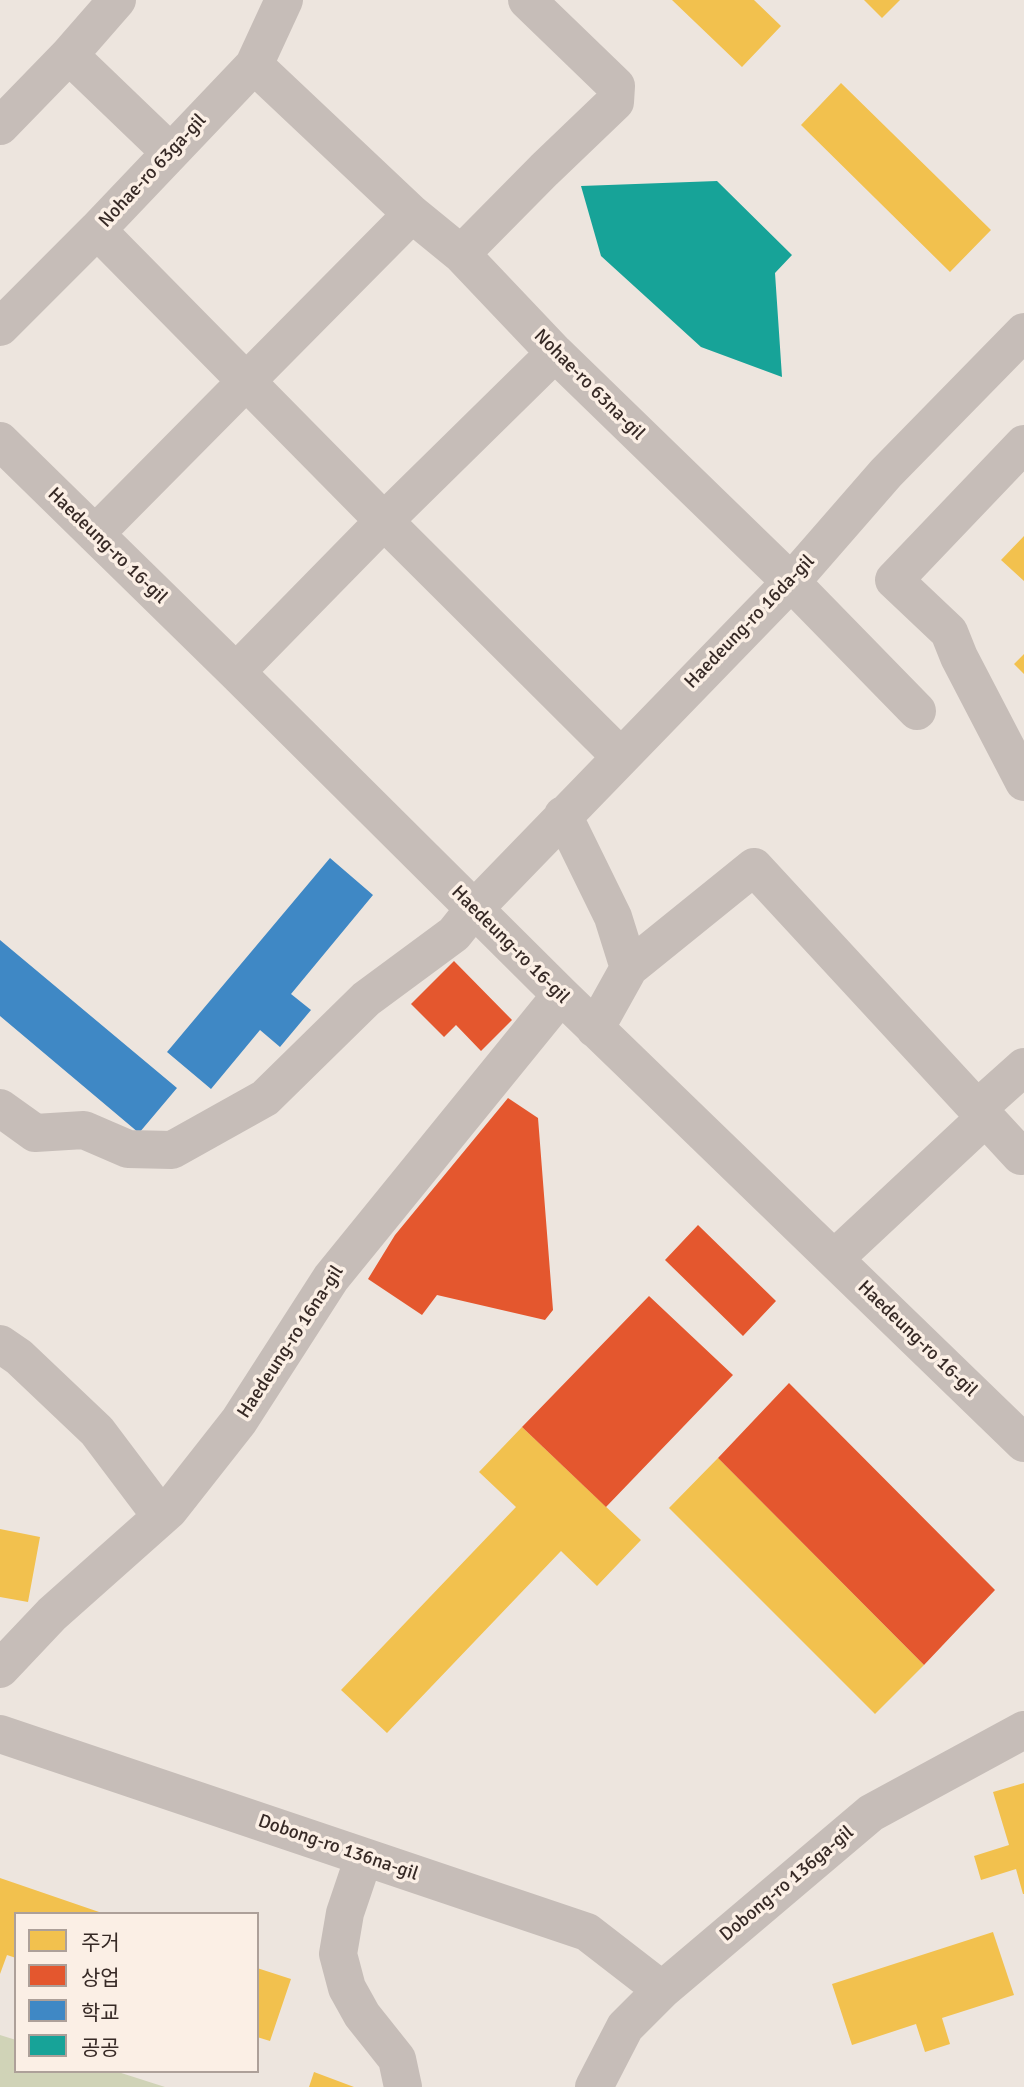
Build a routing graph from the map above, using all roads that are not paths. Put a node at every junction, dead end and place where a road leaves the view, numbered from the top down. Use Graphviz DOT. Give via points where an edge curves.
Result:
graph roads {
  1 [pos="117,0"];
  2 [pos="284,0"];
  3 [pos="527,0"];
  4 [pos="69,55"];
  5 [pos="254,65"];
  6 [pos="0,126"];
  7 [pos="170,152"];
  8 [pos="412,214"];
  9 [pos="97,230"];
  10 [pos="461,254"];
  11 [pos="0,327"];
  12 [pos="1024,332"];
  13 [pos="555,353"];
  14 [pos="246,382"];
  15 [pos="0,442"];
  16 [pos="1024,444"];
  17 [pos="384,522"];
  18 [pos="94,534"];
  19 [pos="791,582"];
  20 [pos="236,672"];
  21 [pos="917,711"];
  22 [pos="621,756"];
  23 [pos="1024,782"];
  24 [pos="563,815"];
  25 [pos="474,909"];
  26 [pos="629,968"];
  27 [pos="561,995"];
  28 [pos="595,1028"];
  29 [pos="1024,1067"];
  30 [pos="0,1108"];
  31 [pos="981,1113"];
  32 [pos="1021,1156"];
  33 [pos="834,1259"];
  34 [pos="0,1345"];
  35 [pos="1024,1443"];
  36 [pos="162,1516"];
  37 [pos="0,1669"];
  38 [pos="1024,1730"];
  39 [pos="0,1734"];
  40 [pos="364,1857"];
  41 [pos="662,1990"];
  42 [pos="403,2087"];
  43 [pos="594,2087"];
  1 -- 4 [label="street"];
  2 -- 5 [label="street, Nohae-ro 63ga-gil"];
  3 -- 10 [label="street" via="616,86 615,102"];
  4 -- 6 [label="street"];
  4 -- 7 [label="street"];
  5 -- 7 [label="street, Nohae-ro 63ga-gil"];
  5 -- 8 [label="street, Nohae-ro 63na-gil"];
  7 -- 9 [label="street, Nohae-ro 63ga-gil"];
  8 -- 10 [label="street, Nohae-ro 63na-gil"];
  8 -- 14 [label="street"];
  9 -- 11 [label="street, Nohae-ro 63ga-gil"];
  9 -- 14 [label="street"];
  10 -- 13 [label="street, Nohae-ro 63na-gil"];
  12 -- 19 [label="street, Haedeung-ro 16da-gil" via="886,473"];
  13 -- 17 [label="street"];
  13 -- 19 [label="street, Nohae-ro 63na-gil"];
  14 -- 17 [label="street"];
  14 -- 18 [label="street"];
  15 -- 18 [label="street, Haedeung-ro 16-gil"];
  16 -- 23 [label="street" via="894,580 949,632"];
  17 -- 20 [label="street"];
  17 -- 22 [label="street"];
  18 -- 20 [label="street, Haedeung-ro 16-gil"];
  19 -- 21 [label="street, Nohae-ro 63na-gil"];
  19 -- 22 [label="street, Haedeung-ro 16da-gil"];
  20 -- 25 [label="street, Haedeung-ro 16-gil"];
  22 -- 24 [label="street, Haedeung-ro 16da-gil"];
  24 -- 25 [label="street, Haedeung-ro 16da-gil"];
  24 -- 26 [label="street" via="613,917"];
  25 -- 27 [label="street, Haedeung-ro 16-gil"];
  25 -- 30 [label="street, Haedeung-ro 16da-gil" via="454,934 366,999 265,1098 172,1150 128,1149 84,1130 35,1133"];
  26 -- 28 [label="street"];
  26 -- 31 [label="street" via="754,867"];
  27 -- 28 [label="street, Haedeung-ro 16-gil"];
  27 -- 36 [label="street, Haedeung-ro 16na-gil" via="331,1278 239,1422"];
  28 -- 33 [label="street, Haedeung-ro 16-gil"];
  29 -- 31 [label="street"];
  31 -- 32 [label="street"];
  31 -- 33 [label="street"];
  33 -- 35 [label="street, Haedeung-ro 16-gil"];
  34 -- 36 [label="street" via="19,1357 97,1431"];
  36 -- 37 [label="street, Haedeung-ro 16na-gil" via="52,1614"];
  38 -- 41 [label="street, Dobong-ro 136ga-gil" via="871,1813"];
  39 -- 40 [label="street, Dobong-ro 136na-gil"];
  40 -- 41 [label="street, Dobong-ro 136na-gil" via="587,1932"];
  40 -- 42 [label="street" via="345,1913 338,1954 347,1988 362,2015 397,2059"];
  41 -- 43 [label="street, Dobong-ro 136ga-gil" via="625,2027"];
}
